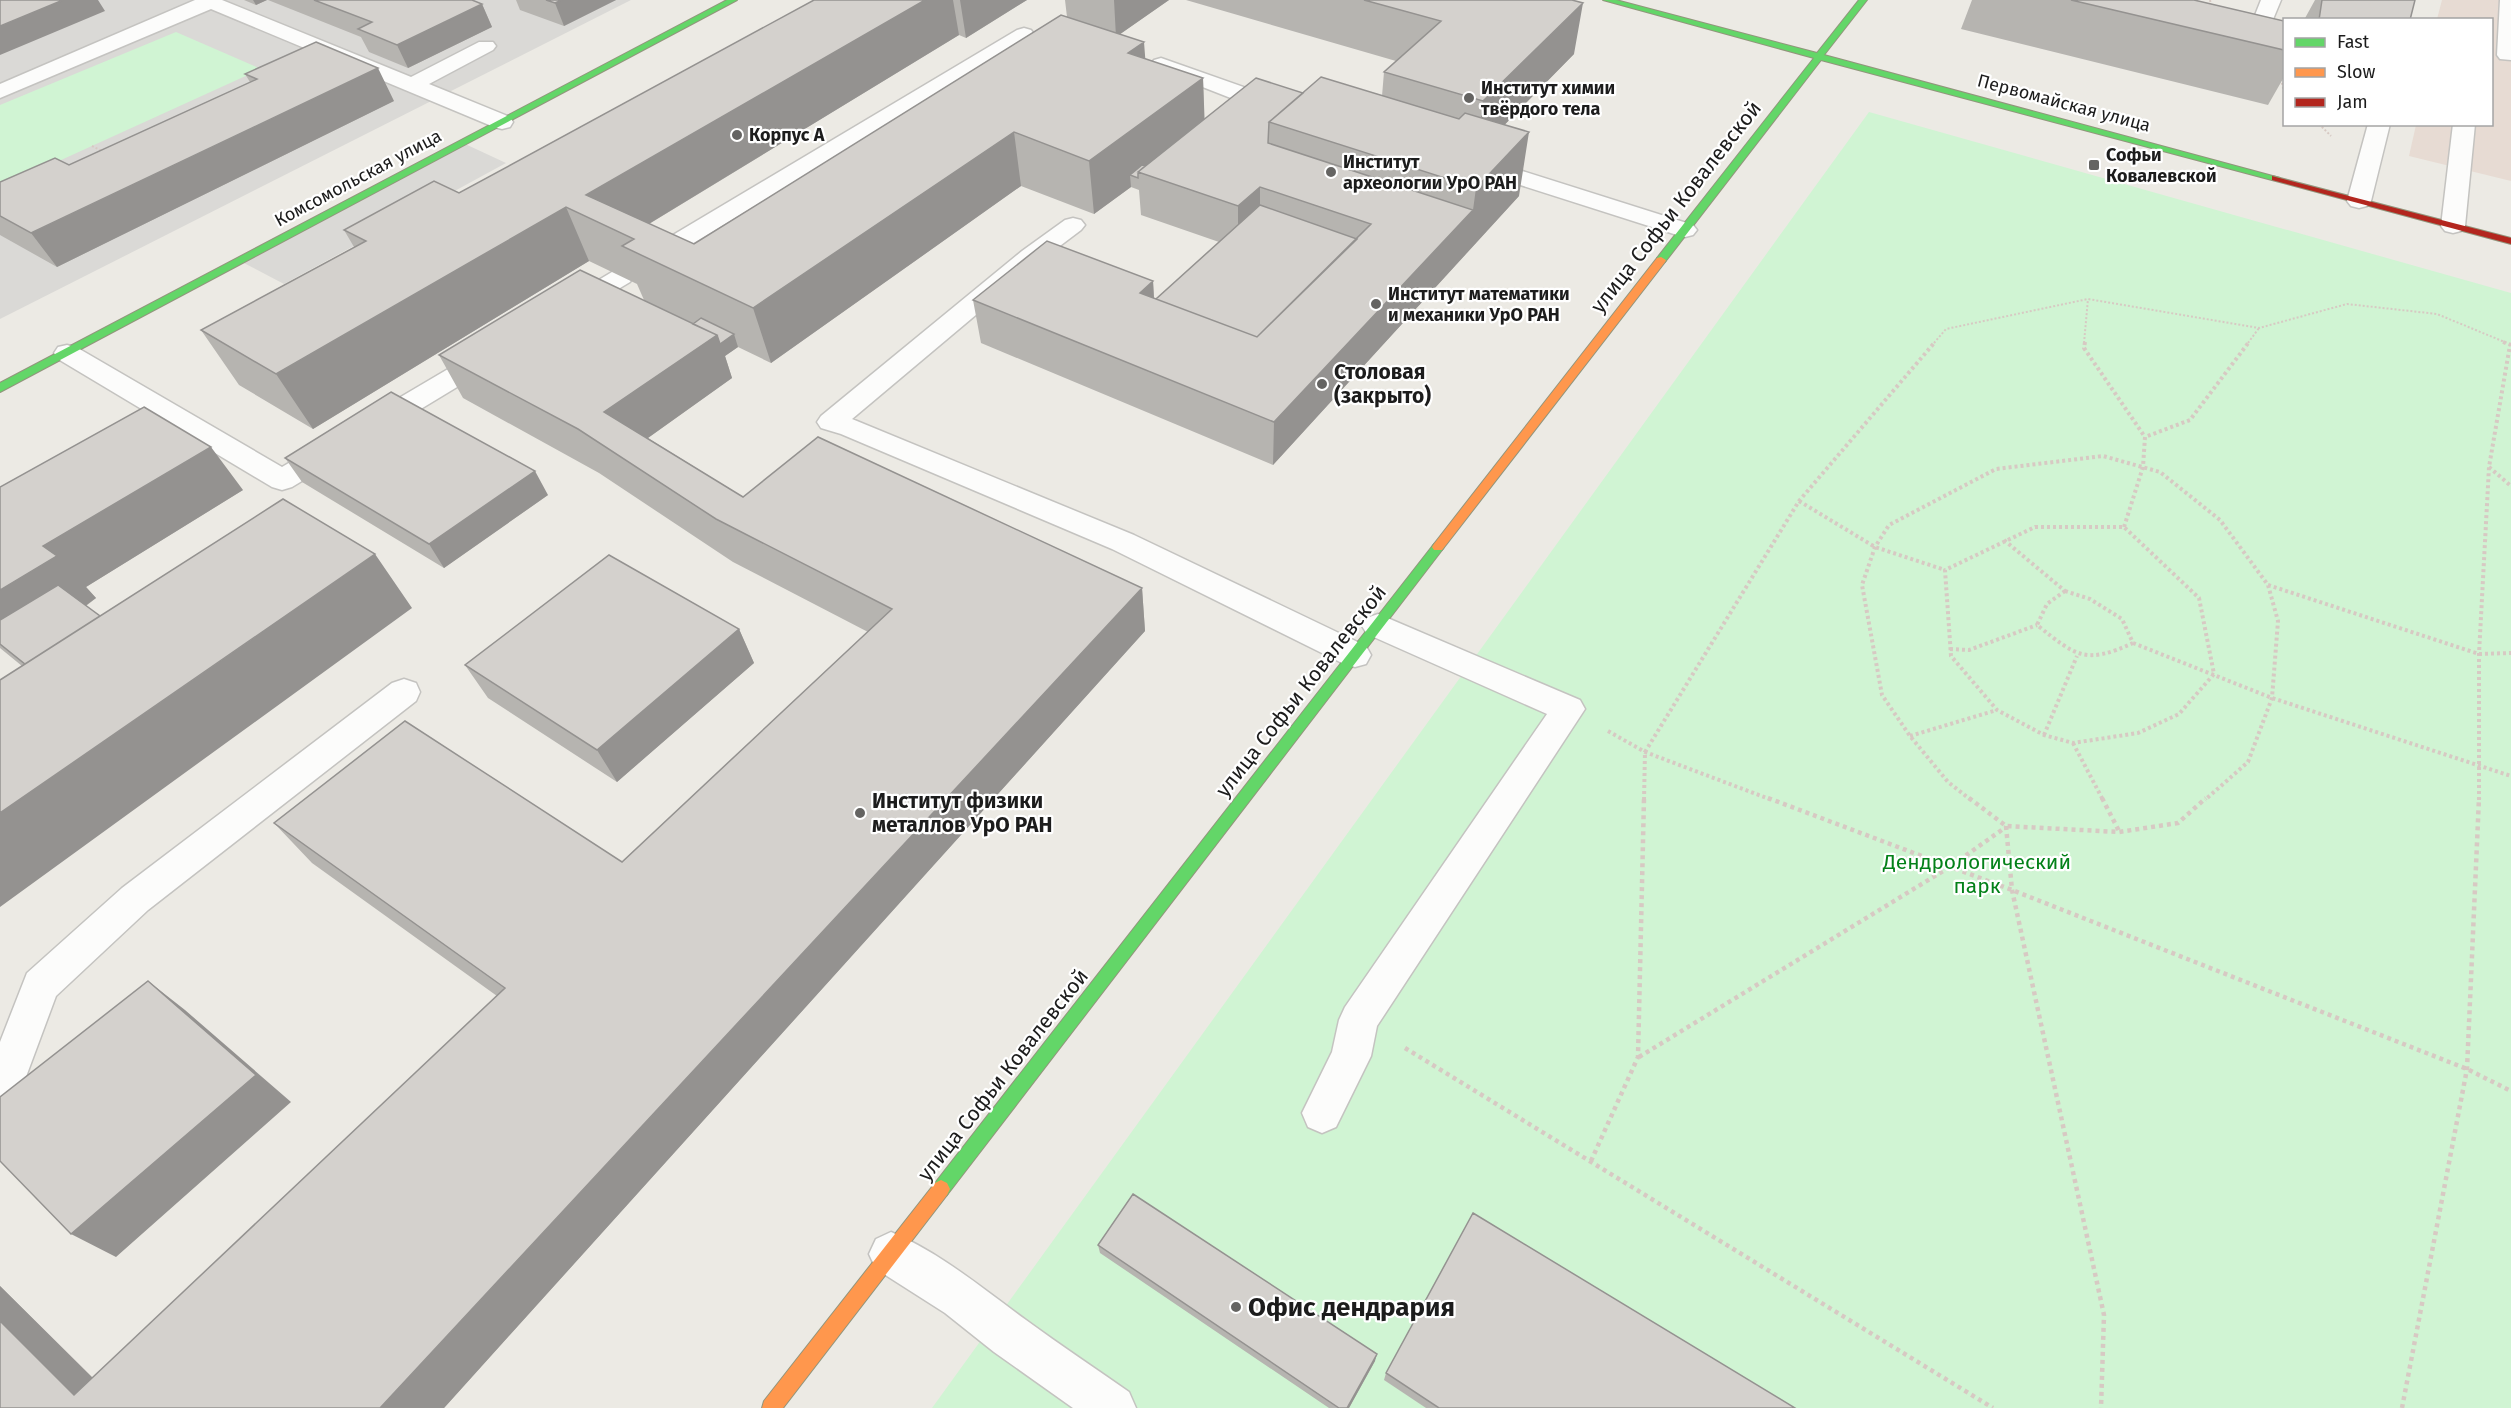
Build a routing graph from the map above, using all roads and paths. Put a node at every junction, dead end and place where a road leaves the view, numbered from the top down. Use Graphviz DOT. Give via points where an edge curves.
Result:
graph roads {
  1 [pos="734,0"];
  2 [pos="1607,0"];
  3 [pos="1863,0"];
  4 [pos="2271,0"];
  5 [pos="2510,0"];
  6 [pos="208,1"];
  7 [pos="1024,34"];
  8 [pos="486,46"];
  9 [pos="2228,48"];
  10 [pos="338,54"];
  11 [pos="1819,57"];
  12 [pos="2503,57"];
  13 [pos="1142,58"];
  14 [pos="306,69"];
  15 [pos="413,84"];
  16 [pos="0,92"];
  17 [pos="1295,112"];
  18 [pos="502,122"];
  19 [pos="2378,126"];
  20 [pos="2464,126"];
  21 [pos="92,146"];
  22 [pos="108,154"];
  23 [pos="1459,158"];
  24 [pos="2359,201"];
  25 [pos="1073,225"];
  26 [pos="2453,226"];
  27 [pos="1685,230"];
  28 [pos="2511,241"];
  29 [pos="2088,298"];
  30 [pos="549,320"];
  31 [pos="2259,328"];
  32 [pos="508,345"];
  33 [pos="2511,345"];
  34 [pos="67,352"];
  35 [pos="0,388"];
  36 [pos="2145,437"];
  37 [pos="2143,467"];
  38 [pos="2489,467"];
  39 [pos="2511,486"];
  40 [pos="1799,501"];
  41 [pos="2124,527"];
  42 [pos="2004,540"];
  43 [pos="1875,547"];
  44 [pos="1945,570"];
  45 [pos="2268,585"];
  46 [pos="2065,591"];
  47 [pos="2037,625"];
  48 [pos="1378,626"];
  49 [pos="2133,644"];
  50 [pos="1950,650"];
  51 [pos="2511,653"];
  52 [pos="2479,654"];
  53 [pos="1355,655"];
  54 [pos="2077,656"];
  55 [pos="2214,674"];
  56 [pos="404,692"];
  57 [pos="2272,698"];
  58 [pos="1568,709"];
  59 [pos="1997,710"];
  60 [pos="2044,735"];
  61 [pos="1910,736"];
  62 [pos="2073,742"];
  63 [pos="1645,752"];
  64 [pos="2480,767"];
  65 [pos="2511,776"];
  66 [pos="2006,826"];
  67 [pos="2119,832"];
  68 [pos="1948,868"];
  69 [pos="2012,890"];
  70 [pos="1359,1020"];
  71 [pos="1638,1058"];
  72 [pos="2468,1069"];
  73 [pos="2511,1091"];
  74 [pos="0,1095"];
  75 [pos="1322,1113"];
  76 [pos="1591,1161"];
  77 [pos="891,1254"];
  78 [pos="771,1408"];
  79 [pos="1113,1408"];
  80 [pos="1994,1408"];
  81 [pos="2101,1408"];
  82 [pos="2402,1408"];
  1 -- 18 [label="street, Комсомольская улица"];
  2 -- 11 [label="street, Первомайская улица"];
  3 -- 11 [label="street, улица Софьи Ковалевской"];
  4 -- 9 [label="lane" via="2250,54"];
  5 -- 12 [label="lane"];
  6 -- 10 [label="lane"];
  6 -- 16 [label="lane"];
  7 -- 30 [label="lane"];
  8 -- 15 [label="lane"];
  10 -- 14 [label="lane"];
  10 -- 15 [label="lane"];
  11 -- 24 [label="street, Первомайская улица"];
  11 -- 27 [label="street, улица Софьи Ковалевской"];
  13 -- 17 [label="lane" via="1202,78 1244,98"];
  15 -- 18 [label="lane"];
  18 -- 34 [label="street, Комсомольская улица"];
  19 -- 24 [label="lane"];
  20 -- 26 [label="lane"];
  21 -- 22 [label="path"];
  23 -- 27 [label="lane"];
  24 -- 26 [label="street, Первомайская улица"];
  25 -- 53 [label="lane" via="831,422 1123,542"];
  26 -- 28 [label="street, Первомайская улица"];
  27 -- 48 [label="street, улица Софьи Ковалевской"];
  29 -- 31 [label="path"];
  29 -- 36 [label="path" via="2084,348"];
  29 -- 40 [label="path" via="1946,329"];
  31 -- 33 [label="path" via="2347,304 2437,314"];
  31 -- 36 [label="path" via="2190,420"];
  32 -- 34 [label="lane" via="282,480"];
  33 -- 38 [label="path"];
  34 -- 35 [label="street, Комсомольская улица"];
  36 -- 37 [label="path"];
  37 -- 41 [label="path"];
  37 -- 43 [label="path" via="2103,456 1996,469 1889,525"];
  37 -- 45 [label="path" via="2160,472 2220,520"];
  38 -- 39 [label="path"];
  38 -- 52 [label="path"];
  40 -- 43 [label="path"];
  40 -- 63 [label="path"];
  41 -- 42 [label="path" via="2035,527"];
  41 -- 55 [label="path" via="2199,598"];
  42 -- 44 [label="path"];
  42 -- 46 [label="path"];
  43 -- 44 [label="path"];
  43 -- 61 [label="path" via="1862,585 1882,695"];
  44 -- 50 [label="path"];
  45 -- 52 [label="path"];
  45 -- 57 [label="path" via="2278,621"];
  46 -- 47 [label="path" via="2047,604"];
  46 -- 49 [label="path" via="2090,599 2122,619"];
  47 -- 50 [label="path" via="1969,650"];
  47 -- 54 [label="path"];
  48 -- 53 [label="street, улица Софьи Ковалевской"];
  48 -- 58 [label="lane"];
  49 -- 54 [label="path" via="2108,656"];
  49 -- 55 [label="path"];
  50 -- 59 [label="path"];
  51 -- 52 [label="path"];
  52 -- 64 [label="path"];
  53 -- 77 [label="street, улица Софьи Ковалевской"];
  54 -- 60 [label="path"];
  55 -- 57 [label="path"];
  55 -- 62 [label="path" via="2179,714 2138,733"];
  56 -- 74 [label="lane" via="135,899 41,985"];
  57 -- 64 [label="path"];
  57 -- 67 [label="path" via="2248,762 2240,770 2178,823"];
  58 -- 63 [label="path"];
  58 -- 70 [label="lane"];
  59 -- 60 [label="path"];
  59 -- 61 [label="path"];
  60 -- 62 [label="path"];
  61 -- 66 [label="path" via="1948,782"];
  62 -- 67 [label="path"];
  63 -- 68 [label="path"];
  63 -- 71 [label="path"];
  64 -- 65 [label="path"];
  64 -- 72 [label="path"];
  66 -- 67 [label="path"];
  66 -- 68 [label="path"];
  66 -- 69 [label="path"];
  68 -- 69 [label="path"];
  68 -- 71 [label="path"];
  69 -- 72 [label="path"];
  69 -- 81 [label="path" via="2104,1315"];
  70 -- 75 [label="lane" via="1351,1056"];
  70 -- 76 [label="path"];
  71 -- 76 [label="path"];
  72 -- 73 [label="path"];
  72 -- 82 [label="path"];
  76 -- 80 [label="path"];
  77 -- 78 [label="street, улица Софьи Ковалевской"];
  77 -- 79 [label="lane" via="961,1297"];
}
